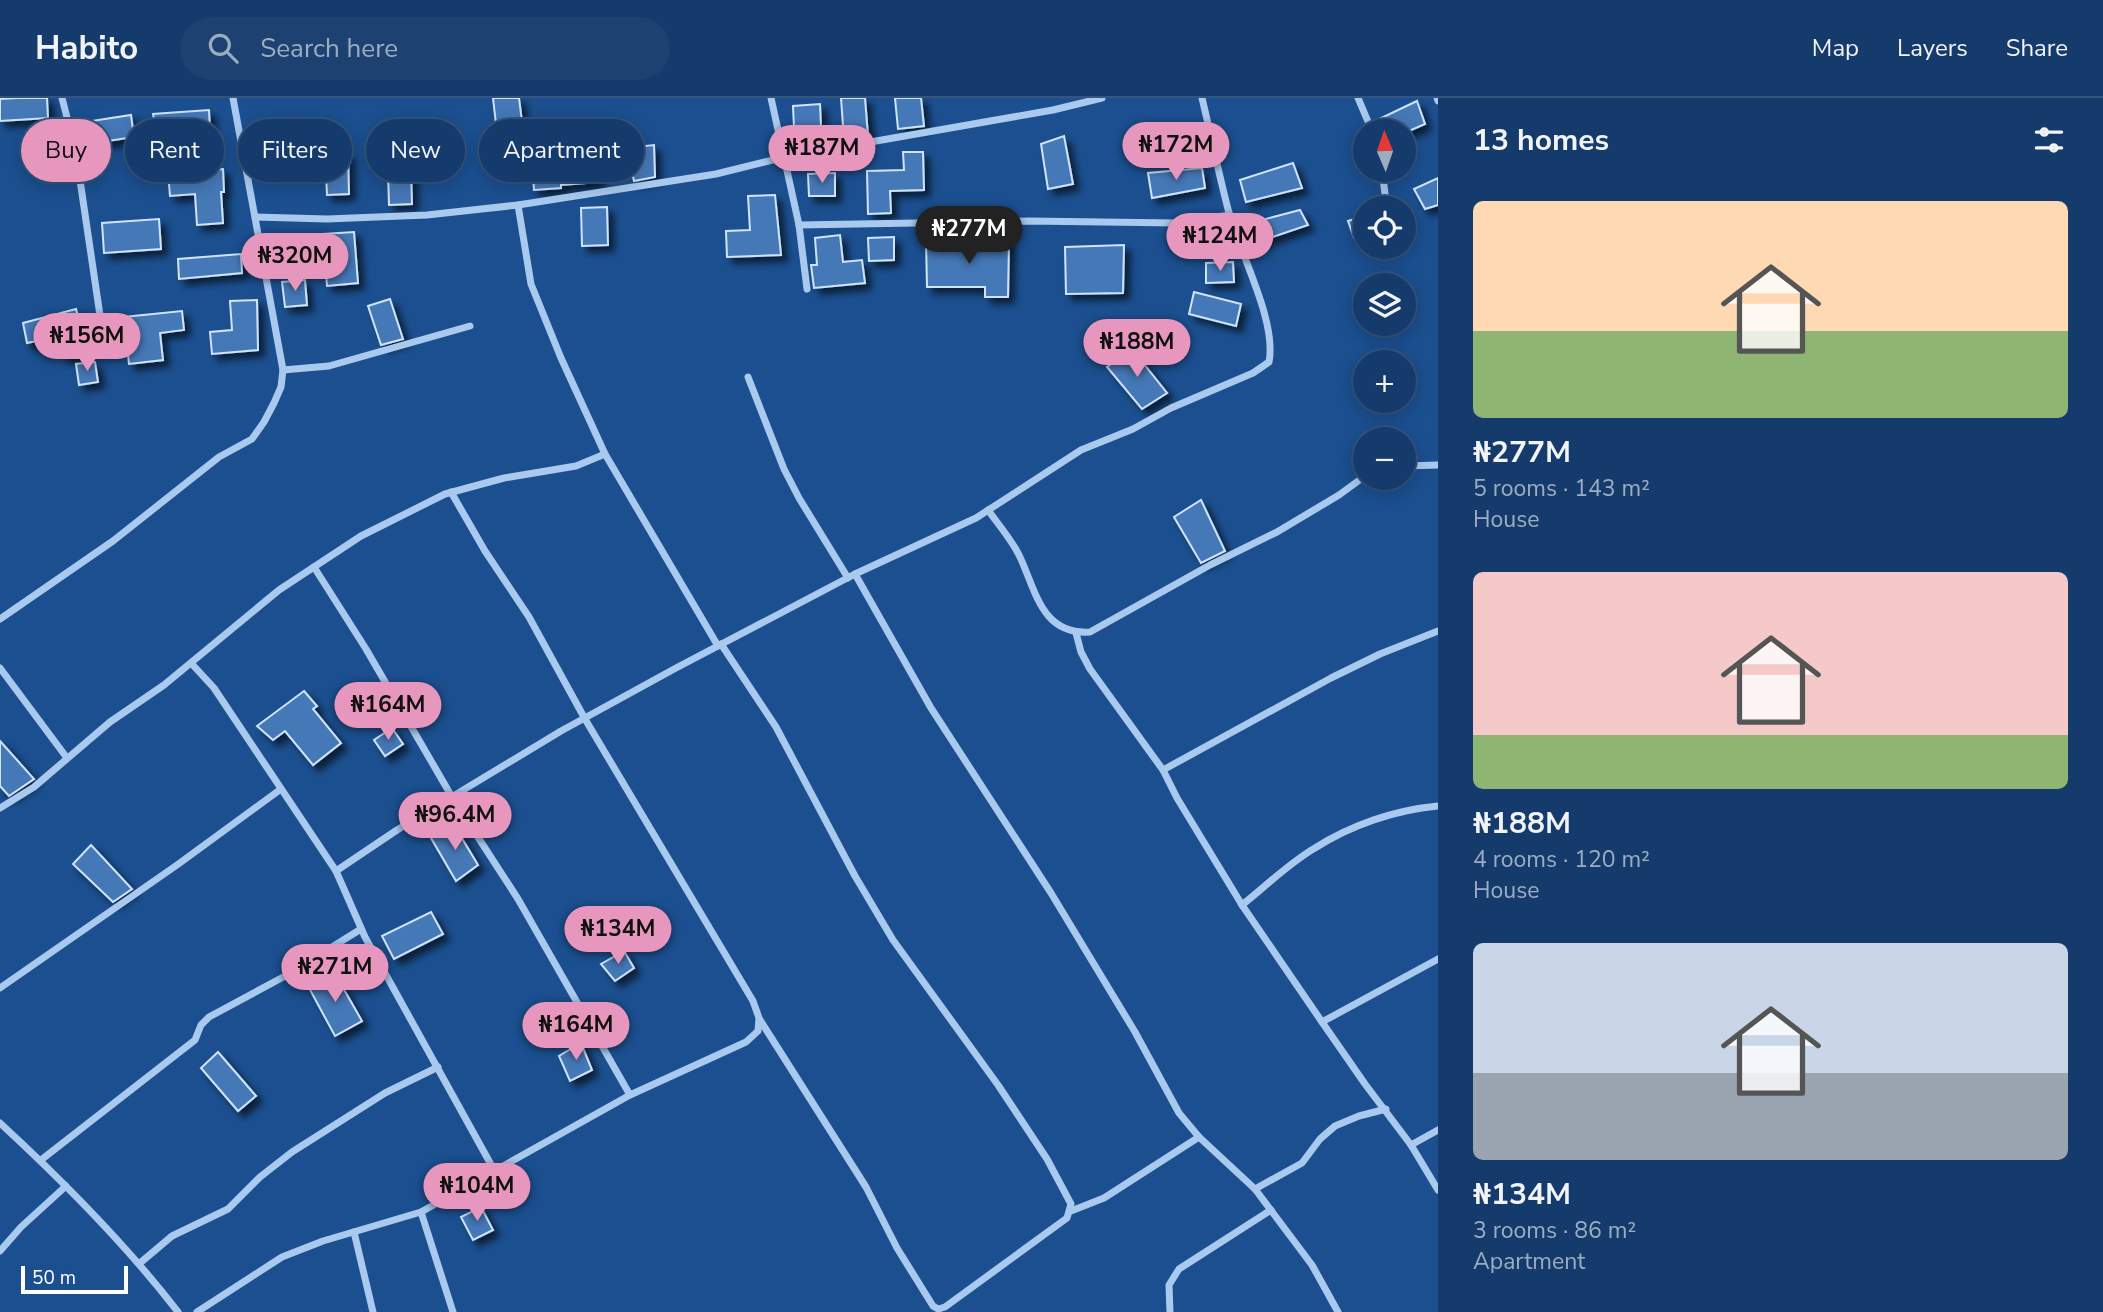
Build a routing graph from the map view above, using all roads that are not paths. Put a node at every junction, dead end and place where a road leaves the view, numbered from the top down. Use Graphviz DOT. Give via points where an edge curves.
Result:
graph roads {
  1 [pos="62,98"];
  2 [pos="233,98"];
  3 [pos="771,98"];
  4 [pos="1102,98"];
  5 [pos="1202,98"];
  6 [pos="1358,98"];
  7 [pos="1367,119"];
  8 [pos="785,157"];
  9 [pos="1384,182"];
  10 [pos="1385,194"];
  11 [pos="518,205"];
  12 [pos="1230,215"];
  13 [pos="255,217"];
  14 [pos="799,225"];
  15 [pos="807,289"];
  16 [pos="470,327"];
  17 [pos="102,329"];
  18 [pos="283,370"];
  19 [pos="748,377"];
  20 [pos="605,454"];
  21 [pos="1438,465"];
  22 [pos="1416,466"];
  23 [pos="1353,485"];
  24 [pos="451,492"];
  25 [pos="988,510"];
  26 [pos="314,567"];
  27 [pos="852,576"];
  28 [pos="0,620"];
  29 [pos="1438,631"];
  30 [pos="1076,633"];
  31 [pos="719,645"];
  32 [pos="191,663"];
  33 [pos="0,668"];
  34 [pos="585,719"];
  35 [pos="67,758"];
  36 [pos="1163,770"];
  37 [pos="281,789"];
  38 [pos="452,797"];
  39 [pos="1438,806"];
  40 [pos="0,808"];
  41 [pos="336,871"];
  42 [pos="1242,905"];
  43 [pos="361,929"];
  44 [pos="1438,959"];
  45 [pos="0,988"];
  46 [pos="759,1018"];
  47 [pos="1322,1022"];
  48 [pos="438,1067"];
  49 [pos="630,1095"];
  50 [pos="1385,1109"];
  51 [pos="0,1123"];
  52 [pos="1438,1130"];
  53 [pos="1199,1137"];
  54 [pos="1411,1144"];
  55 [pos="41,1160"];
  56 [pos="494,1170"];
  57 [pos="66,1186"];
  58 [pos="1255,1189"];
  59 [pos="1438,1189"];
  60 [pos="1271,1210"];
  61 [pos="1071,1211"];
  62 [pos="421,1212"];
  63 [pos="354,1232"];
  64 [pos="0,1251"];
  65 [pos="140,1263"];
  66 [pos="178,1312"];
  67 [pos="197,1312"];
  68 [pos="373,1312"];
  69 [pos="453,1312"];
  70 [pos="1171,1312"];
  71 [pos="1338,1312"];
  1 -- 17 [label="street" via="76,153"];
  2 -- 13 [label="street"];
  3 -- 8 [label="street"];
  4 -- 8 [label="street"];
  5 -- 12 [label="street"];
  6 -- 7 [label="street"];
  8 -- 11 [label="street" via="716,174"];
  8 -- 14 [label="street"];
  9 -- 10 [label="street"];
  11 -- 13 [label="street" via="427,215"];
  11 -- 20 [label="street" via="531,284"];
  12 -- 14 [label="street" via="1176,223"];
  12 -- 25 [label="street" via="1272,347 1269,362 1081,450"];
  13 -- 18 [label="street"];
  14 -- 15 [label="street"];
  16 -- 18 [label="street" via="329,366"];
  18 -- 28 [label="street" via="274,403 252,439 219,457 113,541"];
  19 -- 27 [label="street" via="789,479"];
  20 -- 24 [label="street" via="576,466"];
  20 -- 31 [label="street"];
  21 -- 22 [label="street"];
  23 -- 30 [label="street" via="1277,532 1090,632"];
  24 -- 26 [label="street" via="361,536"];
  24 -- 34 [label="street" via="529,617"];
  25 -- 27 [label="street"];
  25 -- 30 [label="street" via="1018,553 1049,618"];
  26 -- 32 [label="street"];
  26 -- 38 [label="street"];
  27 -- 31 [label="street"];
  27 -- 53 [label="street" via="1051,893 1179,1113"];
  29 -- 36 [label="street" via="1331,678"];
  30 -- 36 [label="street" via="1090,669"];
  31 -- 34 [label="street"];
  31 -- 61 [label="street" via="776,727 893,940 1012,1106 1053,1170"];
  32 -- 35 [label="street"];
  32 -- 37 [label="street" via="214,688"];
  33 -- 35 [label="street"];
  34 -- 38 [label="street"];
  34 -- 46 [label="street"];
  35 -- 40 [label="street" via="34,787"];
  36 -- 42 [label="street"];
  37 -- 41 [label="street"];
  37 -- 45 [label="street"];
  38 -- 41 [label="street"];
  38 -- 49 [label="street" via="518,900"];
  39 -- 42 [label="street" via="1384,816 1314,848"];
  41 -- 43 [label="street"];
  42 -- 47 [label="street"];
  43 -- 48 [label="street"];
  43 -- 55 [label="street" via="209,1017 195,1040"];
  44 -- 47 [label="street"];
  46 -- 49 [label="street" via="758,1031 746,1042"];
  46 -- 61 [label="street" via="866,1187 933,1306 945,1307 1067,1219"];
  47 -- 50 [label="street"];
  48 -- 56 [label="street"];
  48 -- 65 [label="street" via="385,1093 292,1152 229,1209 172,1236"];
  49 -- 56 [label="street"];
  50 -- 54 [label="street"];
  50 -- 58 [label="street" via="1335,1126 1303,1163"];
  51 -- 55 [label="street"];
  52 -- 54 [label="street"];
  53 -- 58 [label="street"];
  53 -- 61 [label="street" via="1104,1198"];
  54 -- 59 [label="street"];
  55 -- 57 [label="street"];
  56 -- 62 [label="street"];
  57 -- 64 [label="street"];
  57 -- 65 [label="street"];
  58 -- 60 [label="street"];
  60 -- 70 [label="street" via="1179,1269 1169,1285"];
  60 -- 71 [label="street" via="1312,1265"];
  62 -- 63 [label="street"];
  62 -- 69 [label="street"];
  63 -- 67 [label="street" via="282,1256"];
  63 -- 68 [label="street"];
  65 -- 66 [label="street"];
}
